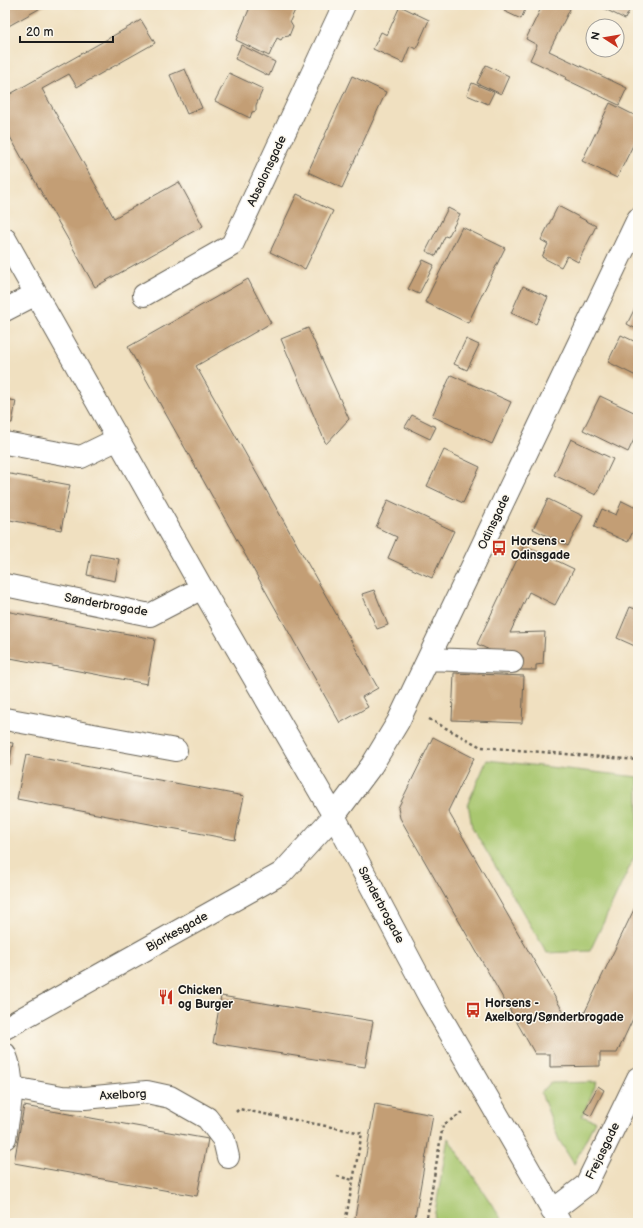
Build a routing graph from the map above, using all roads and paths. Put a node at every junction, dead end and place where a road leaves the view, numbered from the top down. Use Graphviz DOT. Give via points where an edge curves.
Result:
graph roads {
  1 [pos="344,5"];
  2 [pos="638,219"];
  3 [pos="5,239"];
  4 [pos="36,294"];
  5 [pos="144,295"];
  6 [pos="5,310"];
  7 [pos="118,439"];
  8 [pos="5,444"];
  9 [pos="5,585"];
  10 [pos="202,588"];
  11 [pos="428,659"];
  12 [pos="512,662"];
  13 [pos="406,707"];
  14 [pos="5,719"];
  15 [pos="176,750"];
  16 [pos="638,760"];
  17 [pos="334,816"];
  18 [pos="5,1028"];
  19 [pos="5,1054"];
  20 [pos="638,1078"];
  21 [pos="13,1088"];
  22 [pos="486,1097"];
  23 [pos="217,1131"];
  24 [pos="5,1138"];
  25 [pos="228,1158"];
  26 [pos="337,1176"];
  27 [pos="353,1180"];
  28 [pos="556,1217"];
  29 [pos="345,1223"];
  30 [pos="426,1223"];
  1 -- 5 [label="street, Absalonsgade" via="232,246"];
  2 -- 11 [label="street, Odinsgade"];
  3 -- 4 [label="street, Sønderbrogade"];
  4 -- 6 [label="street"];
  4 -- 7 [label="street, Sønderbrogade"];
  7 -- 8 [label="street" via="82,457"];
  7 -- 10 [label="street, Sønderbrogade"];
  9 -- 10 [label="street, Sønderbrogade" via="150,615"];
  10 -- 17 [label="street, Sønderbrogade"];
  11 -- 12 [label="street"];
  11 -- 13 [label="street, Odinsgade"];
  13 -- 16 [label="path" via="481,748"];
  13 -- 17 [label="street, Odinsgade" via="372,765"];
  14 -- 15 [label="street"];
  17 -- 18 [label="street, Bjarkesgade" via="282,873"];
  17 -- 22 [label="street, Sønderbrogade" via="430,998"];
  19 -- 21 [label="street"];
  20 -- 28 [label="street, Frejasgade" via="586,1185"];
  21 -- 23 [label="street, Axelborg" via="62,1098 147,1092 170,1097 207,1118"];
  21 -- 24 [label="street"];
  22 -- 28 [label="street, Sønderbrogade"];
  22 -- 30 [label="path" via="443,1124"];
  23 -- 25 [label="street, Axelborg" via="224,1140"];
  23 -- 27 [label="path" via="239,1109 362,1133"];
  26 -- 27 [label="path"];
  27 -- 29 [label="path"];
}
